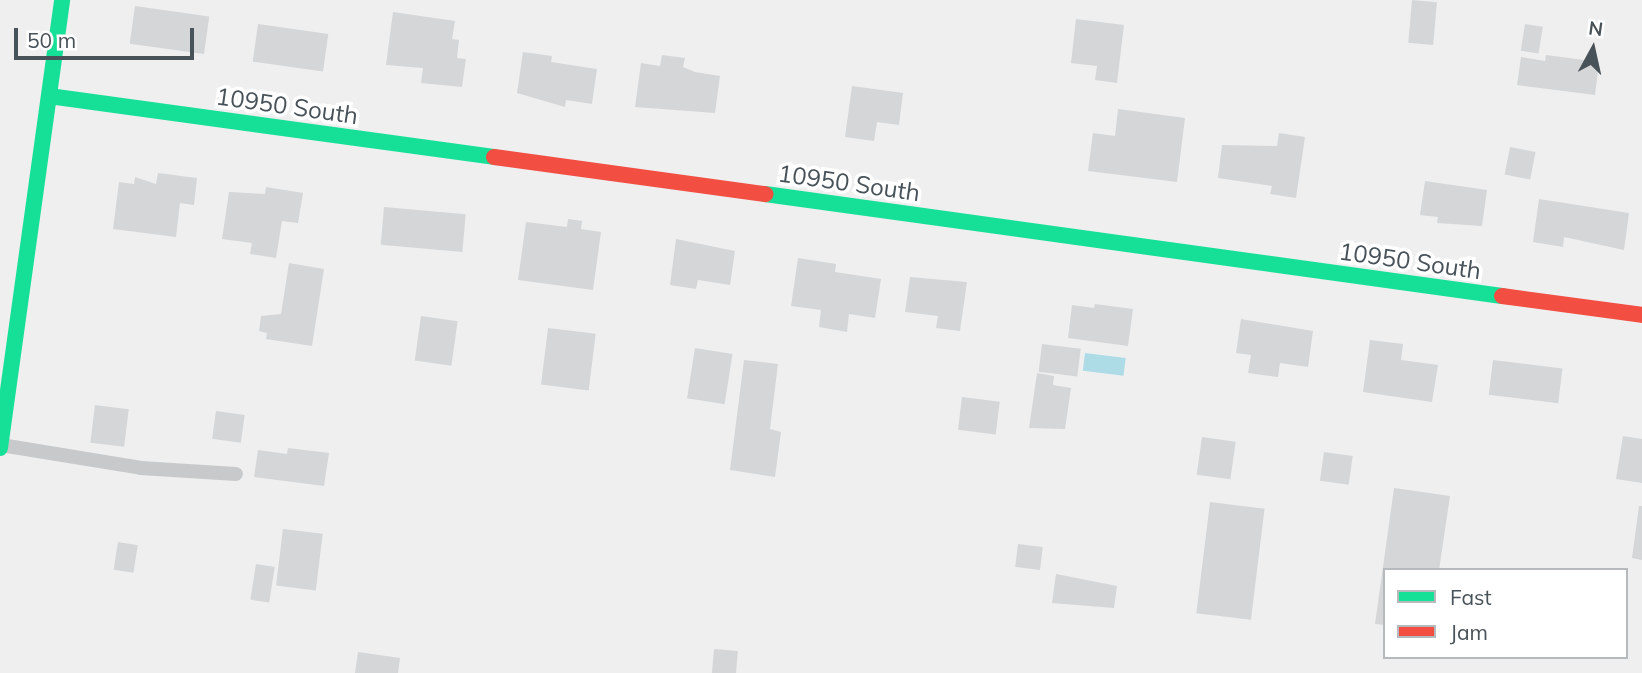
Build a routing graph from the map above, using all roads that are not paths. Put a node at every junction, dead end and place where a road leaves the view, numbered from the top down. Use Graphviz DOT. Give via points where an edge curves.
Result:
graph roads {
  1 [pos="62,0"];
  2 [pos="49,96"];
  3 [pos="1642,316"];
  4 [pos="0,446"];
  5 [pos="236,474"];
  1 -- 2 [label="street"];
  2 -- 3 [label="street, 10950 South"];
  2 -- 4 [label="street"];
  4 -- 5 [label="lane" via="141,468"];
}
